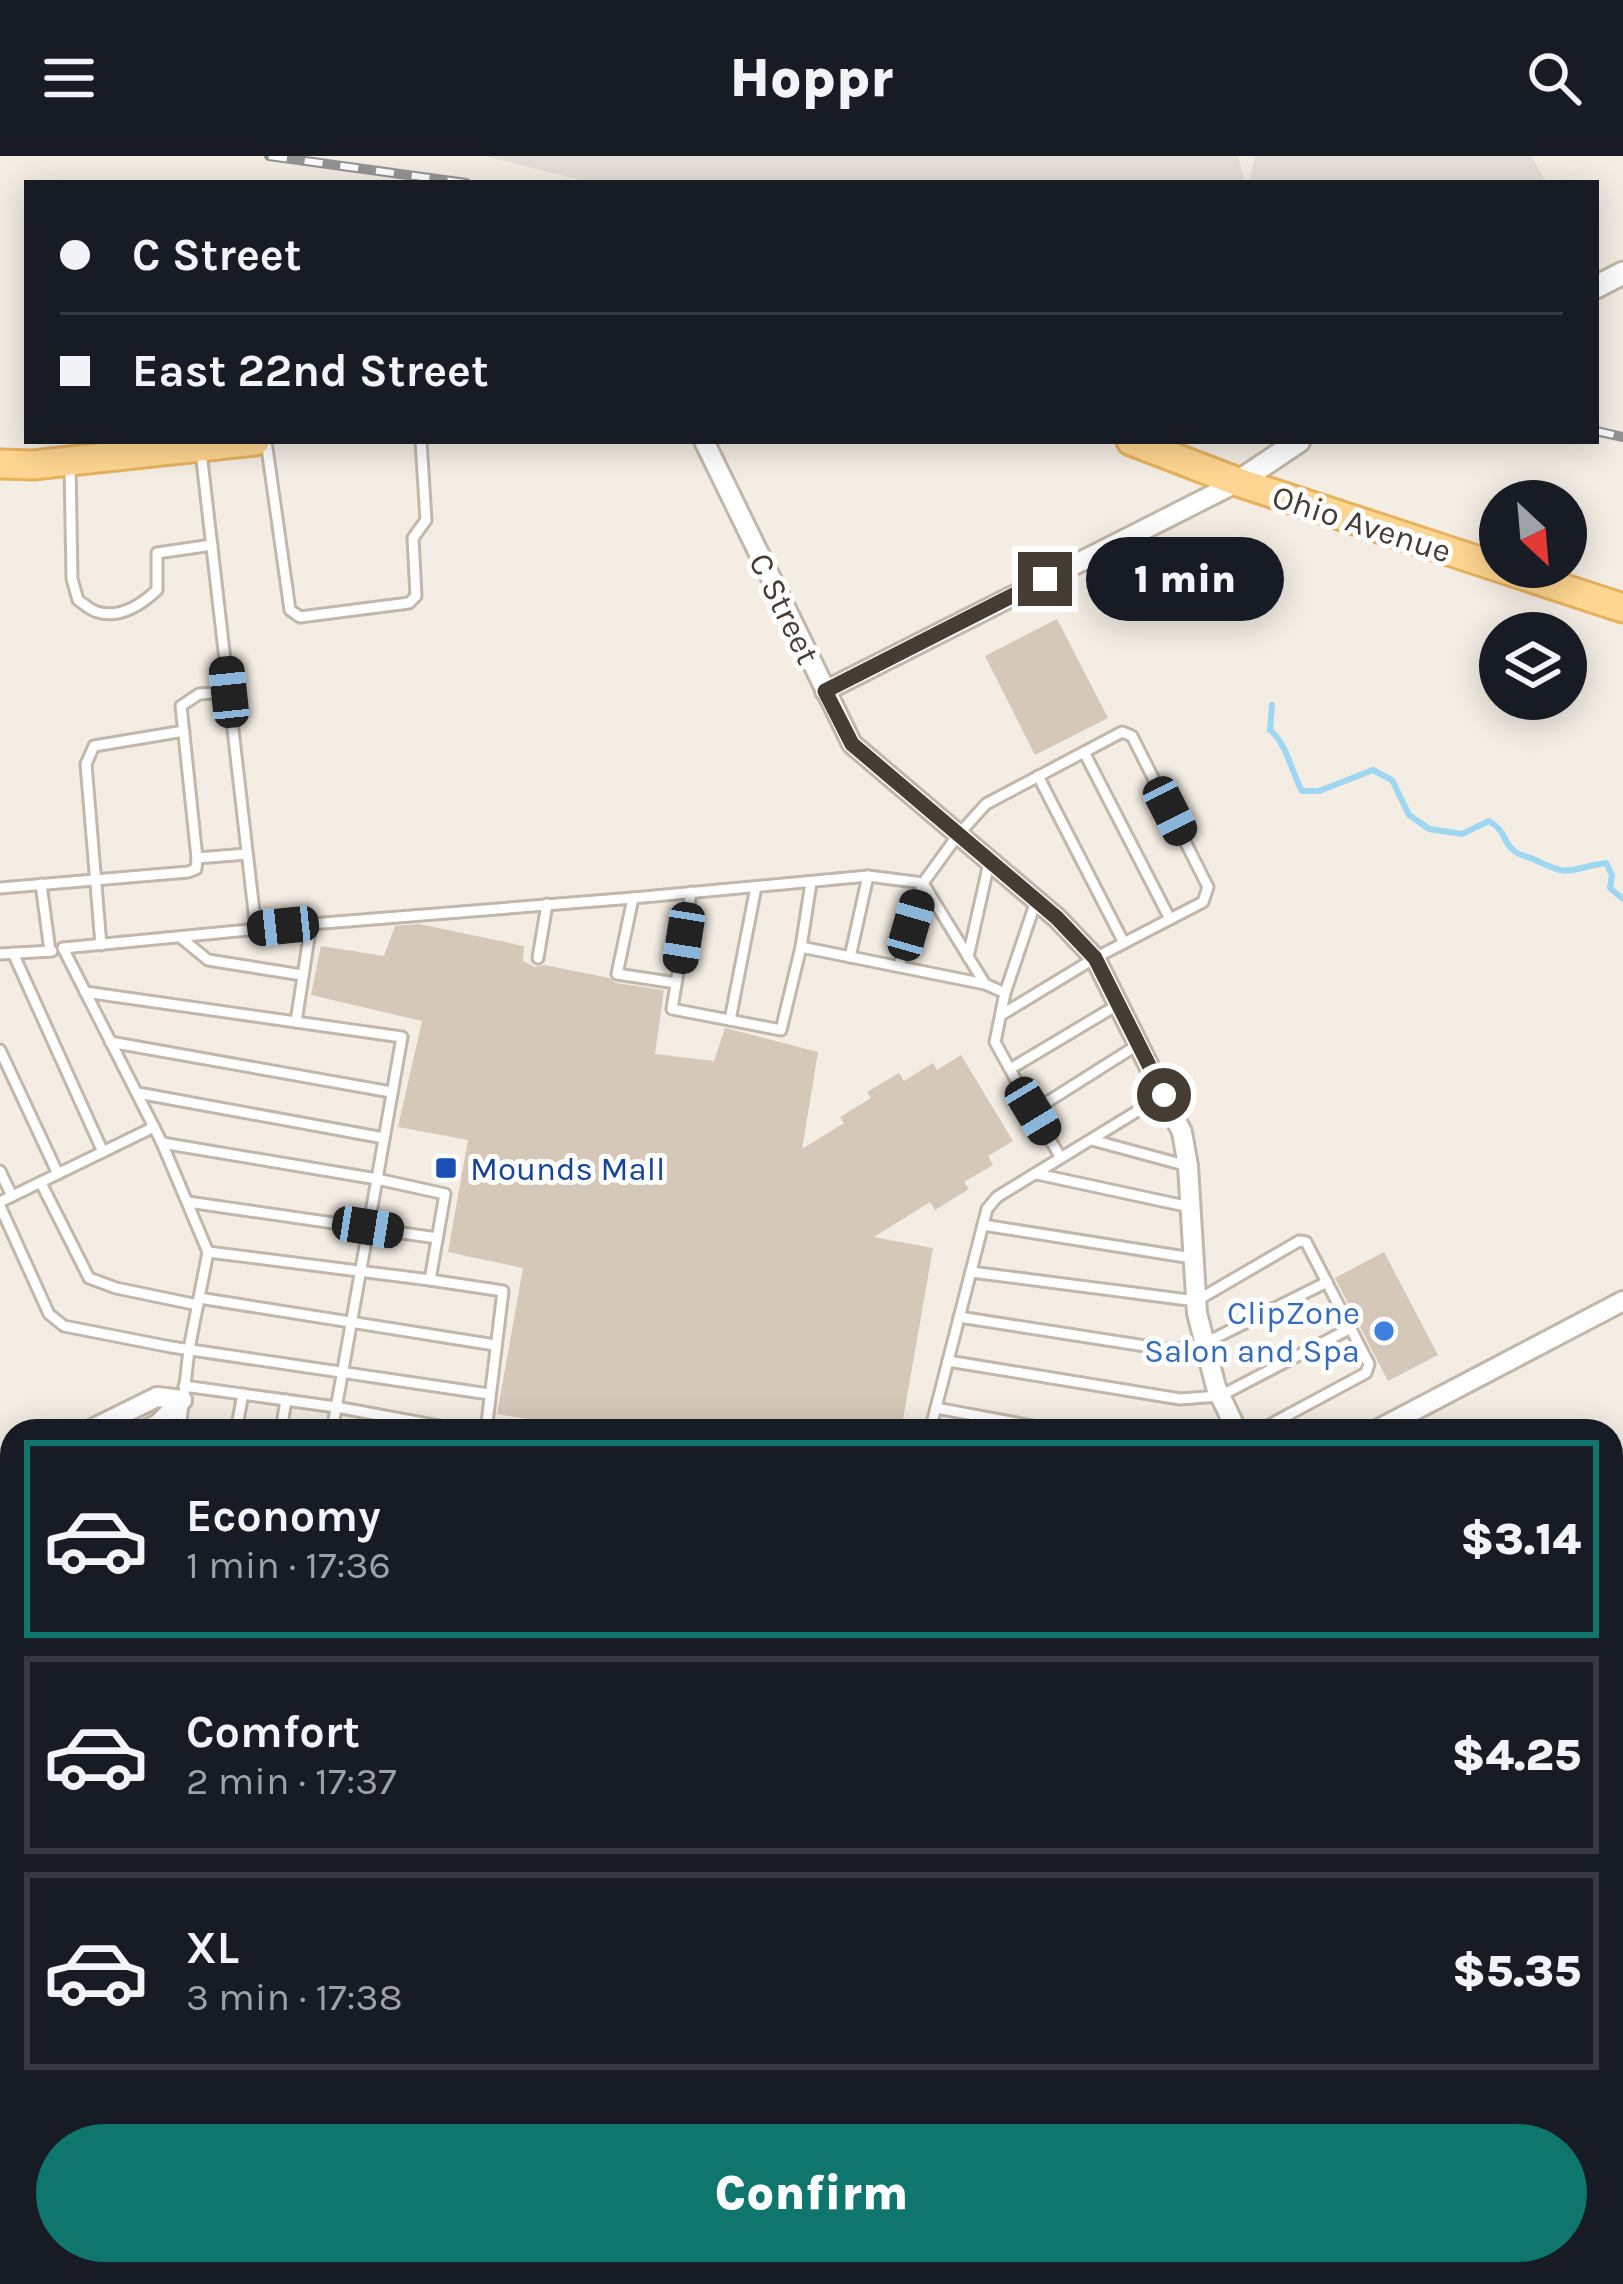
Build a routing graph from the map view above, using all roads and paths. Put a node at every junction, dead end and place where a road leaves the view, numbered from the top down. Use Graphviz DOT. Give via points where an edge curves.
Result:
graph roads {
  1 [pos="228,444"];
  2 [pos="266,444"];
  3 [pos="421,444"];
  4 [pos="705,444"];
  5 [pos="1139,444"];
  6 [pos="1295,444"];
  7 [pos="200,447"];
  8 [pos="70,461"];
  9 [pos="0,464"];
  10 [pos="33,465"];
  11 [pos="0,474"];
  12 [pos="1238,482"];
  13 [pos="212,544"];
  14 [pos="1623,608"];
  15 [pos="825,691"];
  16 [pos="229,692"];
  17 [pos="184,731"];
  18 [pos="1084,752"];
  19 [pos="1038,776"];
  20 [pos="958,835"];
  21 [pos="247,854"];
  22 [pos="197,858"];
  23 [pos="989,861"];
  24 [pos="868,876"];
  25 [pos="96,880"];
  26 [pos="811,883"];
  27 [pos="923,883"];
  28 [pos="41,884"];
  29 [pos="756,887"];
  30 [pos="0,888"];
  31 [pos="691,892"];
  32 [pos="633,898"];
  33 [pos="1036,901"];
  34 [pos="547,904"];
  35 [pos="1170,919"];
  36 [pos="311,924"];
  37 [pos="256,929"];
  38 [pos="180,937"];
  39 [pos="1124,943"];
  40 [pos="101,945"];
  41 [pos="801,947"];
  42 [pos="63,948"];
  43 [pos="50,951"];
  44 [pos="14,953"];
  45 [pos="0,954"];
  46 [pos="850,957"];
  47 [pos="968,957"];
  48 [pos="538,958"];
  49 [pos="1095,958"];
  50 [pos="899,966"];
  51 [pos="302,975"];
  52 [pos="676,983"];
  53 [pos="985,984"];
  54 [pos="86,992"];
  55 [pos="1005,993"];
  56 [pos="1119,1004"];
  57 [pos="1000,1015"];
  58 [pos="730,1020"];
  59 [pos="296,1022"];
  60 [pos="110,1042"];
  61 [pos="1139,1044"];
  62 [pos="0,1050"];
  63 [pos="1010,1069"];
  64 [pos="392,1092"];
  65 [pos="138,1093"];
  66 [pos="1164,1095"];
  67 [pos="1033,1111"];
  68 [pos="154,1127"];
  69 [pos="384,1138"];
  70 [pos="1092,1140"];
  71 [pos="162,1142"];
  72 [pos="103,1152"];
  73 [pos="1061,1158"];
  74 [pos="1188,1166"];
  75 [pos="0,1171"];
  76 [pos="58,1174"];
  77 [pos="1035,1174"];
  78 [pos="377,1179"];
  79 [pos="41,1183"];
  80 [pos="12,1196"];
  81 [pos="188,1202"];
  82 [pos="0,1204"];
  83 [pos="1190,1207"];
  84 [pos="983,1225"];
  85 [pos="368,1227"];
  86 [pos="437,1238"];
  87 [pos="208,1252"];
  88 [pos="1192,1258"];
  89 [pos="361,1270"];
  90 [pos="971,1272"];
  91 [pos="430,1280"];
  92 [pos="1327,1282"];
  93 [pos="1196,1301"];
  94 [pos="1623,1301"];
  95 [pos="199,1302"];
  96 [pos="959,1318"];
  97 [pos="351,1324"];
  98 [pos="1351,1328"];
  99 [pos="1203,1344"];
  100 [pos="495,1346"];
  101 [pos="189,1348"];
  102 [pos="948,1361"];
  103 [pos="342,1373"];
  104 [pos="183,1393"];
  105 [pos="243,1394"];
  106 [pos="489,1394"];
  107 [pos="1220,1396"];
  108 [pos="286,1400"];
  109 [pos="337,1407"];
  110 [pos="936,1408"];
  111 [pos="386,1415"];
  112 [pos="112,1419"];
  113 [pos="162,1419"];
  114 [pos="181,1419"];
  115 [pos="238,1419"];
  116 [pos="283,1419"];
  117 [pos="334,1419"];
  118 [pos="385,1419"];
  119 [pos="401,1419"];
  120 [pos="487,1419"];
  121 [pos="933,1419"];
  122 [pos="995,1419"];
  123 [pos="1231,1419"];
  124 [pos="1280,1419"];
  125 [pos="1398,1419"];
  1 -- 7 [label="main road"];
  2 -- 3 [label="lane" via="290,610 300,617 416,596 413,538 426,520"];
  4 -- 15 [label="street, C Street"];
  5 -- 12 [label="main road, Ohio Avenue"];
  6 -- 12 [label="street"];
  7 -- 8 [label="main road"];
  7 -- 13 [label="lane"];
  8 -- 10 [label="main road"];
  8 -- 13 [label="lane" via="72,579 78,600 98,612 128,611 157,590 157,553"];
  9 -- 10 [label="main road"];
  10 -- 11 [label="main road"];
  12 -- 14 [label="main road, Ohio Avenue"];
  12 -- 15 [label="street"];
  13 -- 16 [label="lane"];
  15 -- 20 [label="street, C Street" via="852,744"];
  16 -- 17 [label="lane" via="199,694 181,706"];
  16 -- 21 [label="lane"];
  17 -- 22 [label="lane"];
  17 -- 25 [label="lane" via="94,746 86,764"];
  18 -- 19 [label="lane"];
  18 -- 35 [label="lane"];
  18 -- 35 [label="lane" via="1122,732 1132,736 1208,887 1203,902"];
  19 -- 20 [label="lane" via="986,804"];
  19 -- 39 [label="lane"];
  20 -- 23 [label="street, C Street"];
  20 -- 27 [label="lane"];
  21 -- 22 [label="lane"];
  21 -- 37 [label="lane"];
  22 -- 25 [label="lane" via="188,872"];
  23 -- 33 [label="street, C Street"];
  23 -- 47 [label="lane"];
  24 -- 26 [label="lane"];
  24 -- 27 [label="lane"];
  24 -- 46 [label="lane"];
  25 -- 28 [label="lane"];
  25 -- 40 [label="lane"];
  26 -- 29 [label="lane"];
  26 -- 41 [label="lane"];
  27 -- 47 [label="lane"];
  27 -- 50 [label="lane"];
  28 -- 30 [label="lane"];
  28 -- 43 [label="lane"];
  29 -- 31 [label="lane"];
  29 -- 58 [label="lane"];
  31 -- 32 [label="lane"];
  31 -- 52 [label="lane"];
  32 -- 34 [label="lane"];
  32 -- 52 [label="lane" via="617,974"];
  33 -- 49 [label="street, C Street"];
  33 -- 55 [label="lane"];
  34 -- 36 [label="lane"];
  34 -- 48 [label="lane"];
  35 -- 39 [label="lane"];
  36 -- 37 [label="lane"];
  36 -- 51 [label="lane"];
  37 -- 38 [label="lane"];
  38 -- 40 [label="lane"];
  38 -- 51 [label="lane" via="208,960"];
  39 -- 49 [label="lane"];
  40 -- 42 [label="lane"];
  41 -- 46 [label="lane"];
  41 -- 58 [label="lane" via="781,1030"];
  42 -- 43 [label="lane"];
  42 -- 54 [label="lane"];
  43 -- 44 [label="lane"];
  44 -- 45 [label="lane"];
  44 -- 72 [label="lane"];
  46 -- 50 [label="lane"];
  47 -- 53 [label="lane"];
  49 -- 56 [label="street, C Street"];
  49 -- 57 [label="lane"];
  50 -- 53 [label="lane"];
  51 -- 59 [label="lane"];
  52 -- 58 [label="lane" via="672,1009"];
  53 -- 55 [label="lane"];
  54 -- 59 [label="lane"];
  54 -- 60 [label="lane"];
  55 -- 57 [label="lane"];
  56 -- 61 [label="street, C Street"];
  56 -- 63 [label="lane"];
  57 -- 63 [label="lane" via="995,1042"];
  59 -- 64 [label="lane" via="402,1037"];
  60 -- 64 [label="lane"];
  60 -- 65 [label="lane"];
  61 -- 66 [label="street, C Street"];
  61 -- 67 [label="lane"];
  62 -- 76 [label="lane"];
  63 -- 67 [label="lane"];
  64 -- 69 [label="lane"];
  65 -- 68 [label="lane"];
  65 -- 69 [label="lane"];
  66 -- 70 [label="lane"];
  66 -- 74 [label="street, C Street"];
  67 -- 73 [label="lane"];
  68 -- 71 [label="lane"];
  68 -- 72 [label="lane"];
  69 -- 78 [label="lane"];
  70 -- 73 [label="lane"];
  70 -- 74 [label="lane"];
  71 -- 78 [label="lane"];
  71 -- 81 [label="lane"];
  72 -- 76 [label="lane"];
  73 -- 77 [label="lane"];
  74 -- 83 [label="street, C Street"];
  75 -- 80 [label="lane"];
  76 -- 79 [label="lane"];
  77 -- 83 [label="lane"];
  77 -- 84 [label="lane" via="997,1197"];
  78 -- 85 [label="lane"];
  78 -- 86 [label="lane" via="445,1194"];
  79 -- 80 [label="lane"];
  79 -- 95 [label="lane" via="95,1283"];
  80 -- 82 [label="lane"];
  81 -- 85 [label="lane"];
  81 -- 87 [label="lane"];
  82 -- 101 [label="lane" via="56,1321"];
  83 -- 88 [label="street, C Street"];
  84 -- 88 [label="lane"];
  84 -- 90 [label="lane"];
  85 -- 86 [label="lane"];
  85 -- 89 [label="lane"];
  86 -- 91 [label="lane"];
  87 -- 89 [label="lane"];
  87 -- 95 [label="lane"];
  88 -- 93 [label="street, C Street"];
  89 -- 91 [label="lane"];
  89 -- 97 [label="lane"];
  90 -- 93 [label="lane"];
  90 -- 96 [label="lane"];
  91 -- 100 [label="lane" via="503,1291"];
  92 -- 93 [label="lane" via="1299,1241"];
  92 -- 98 [label="lane"];
  92 -- 99 [label="lane"];
  93 -- 99 [label="street, C Street"];
  94 -- 125 [label="street"];
  95 -- 97 [label="lane"];
  95 -- 101 [label="lane"];
  96 -- 99 [label="lane" via="1171,1350"];
  96 -- 102 [label="lane"];
  97 -- 100 [label="lane"];
  97 -- 103 [label="lane"];
  98 -- 107 [label="lane"];
  98 -- 124 [label="lane" via="1366,1373"];
  99 -- 107 [label="street, C Street"];
  100 -- 106 [label="lane"];
  101 -- 103 [label="lane"];
  101 -- 104 [label="lane"];
  102 -- 107 [label="lane" via="1180,1399"];
  102 -- 110 [label="lane"];
  103 -- 106 [label="lane"];
  103 -- 109 [label="lane"];
  104 -- 105 [label="lane"];
  104 -- 112 [label="street"];
  104 -- 113 [label="street"];
  104 -- 114 [label="lane"];
  105 -- 108 [label="lane"];
  105 -- 115 [label="lane"];
  106 -- 120 [label="lane"];
  107 -- 123 [label="street, C Street"];
  108 -- 109 [label="lane"];
  108 -- 116 [label="lane"];
  109 -- 111 [label="lane"];
  109 -- 117 [label="lane"];
  110 -- 121 [label="lane"];
  110 -- 122 [label="lane"];
  111 -- 118 [label="lane"];
  111 -- 119 [label="lane"];
}
